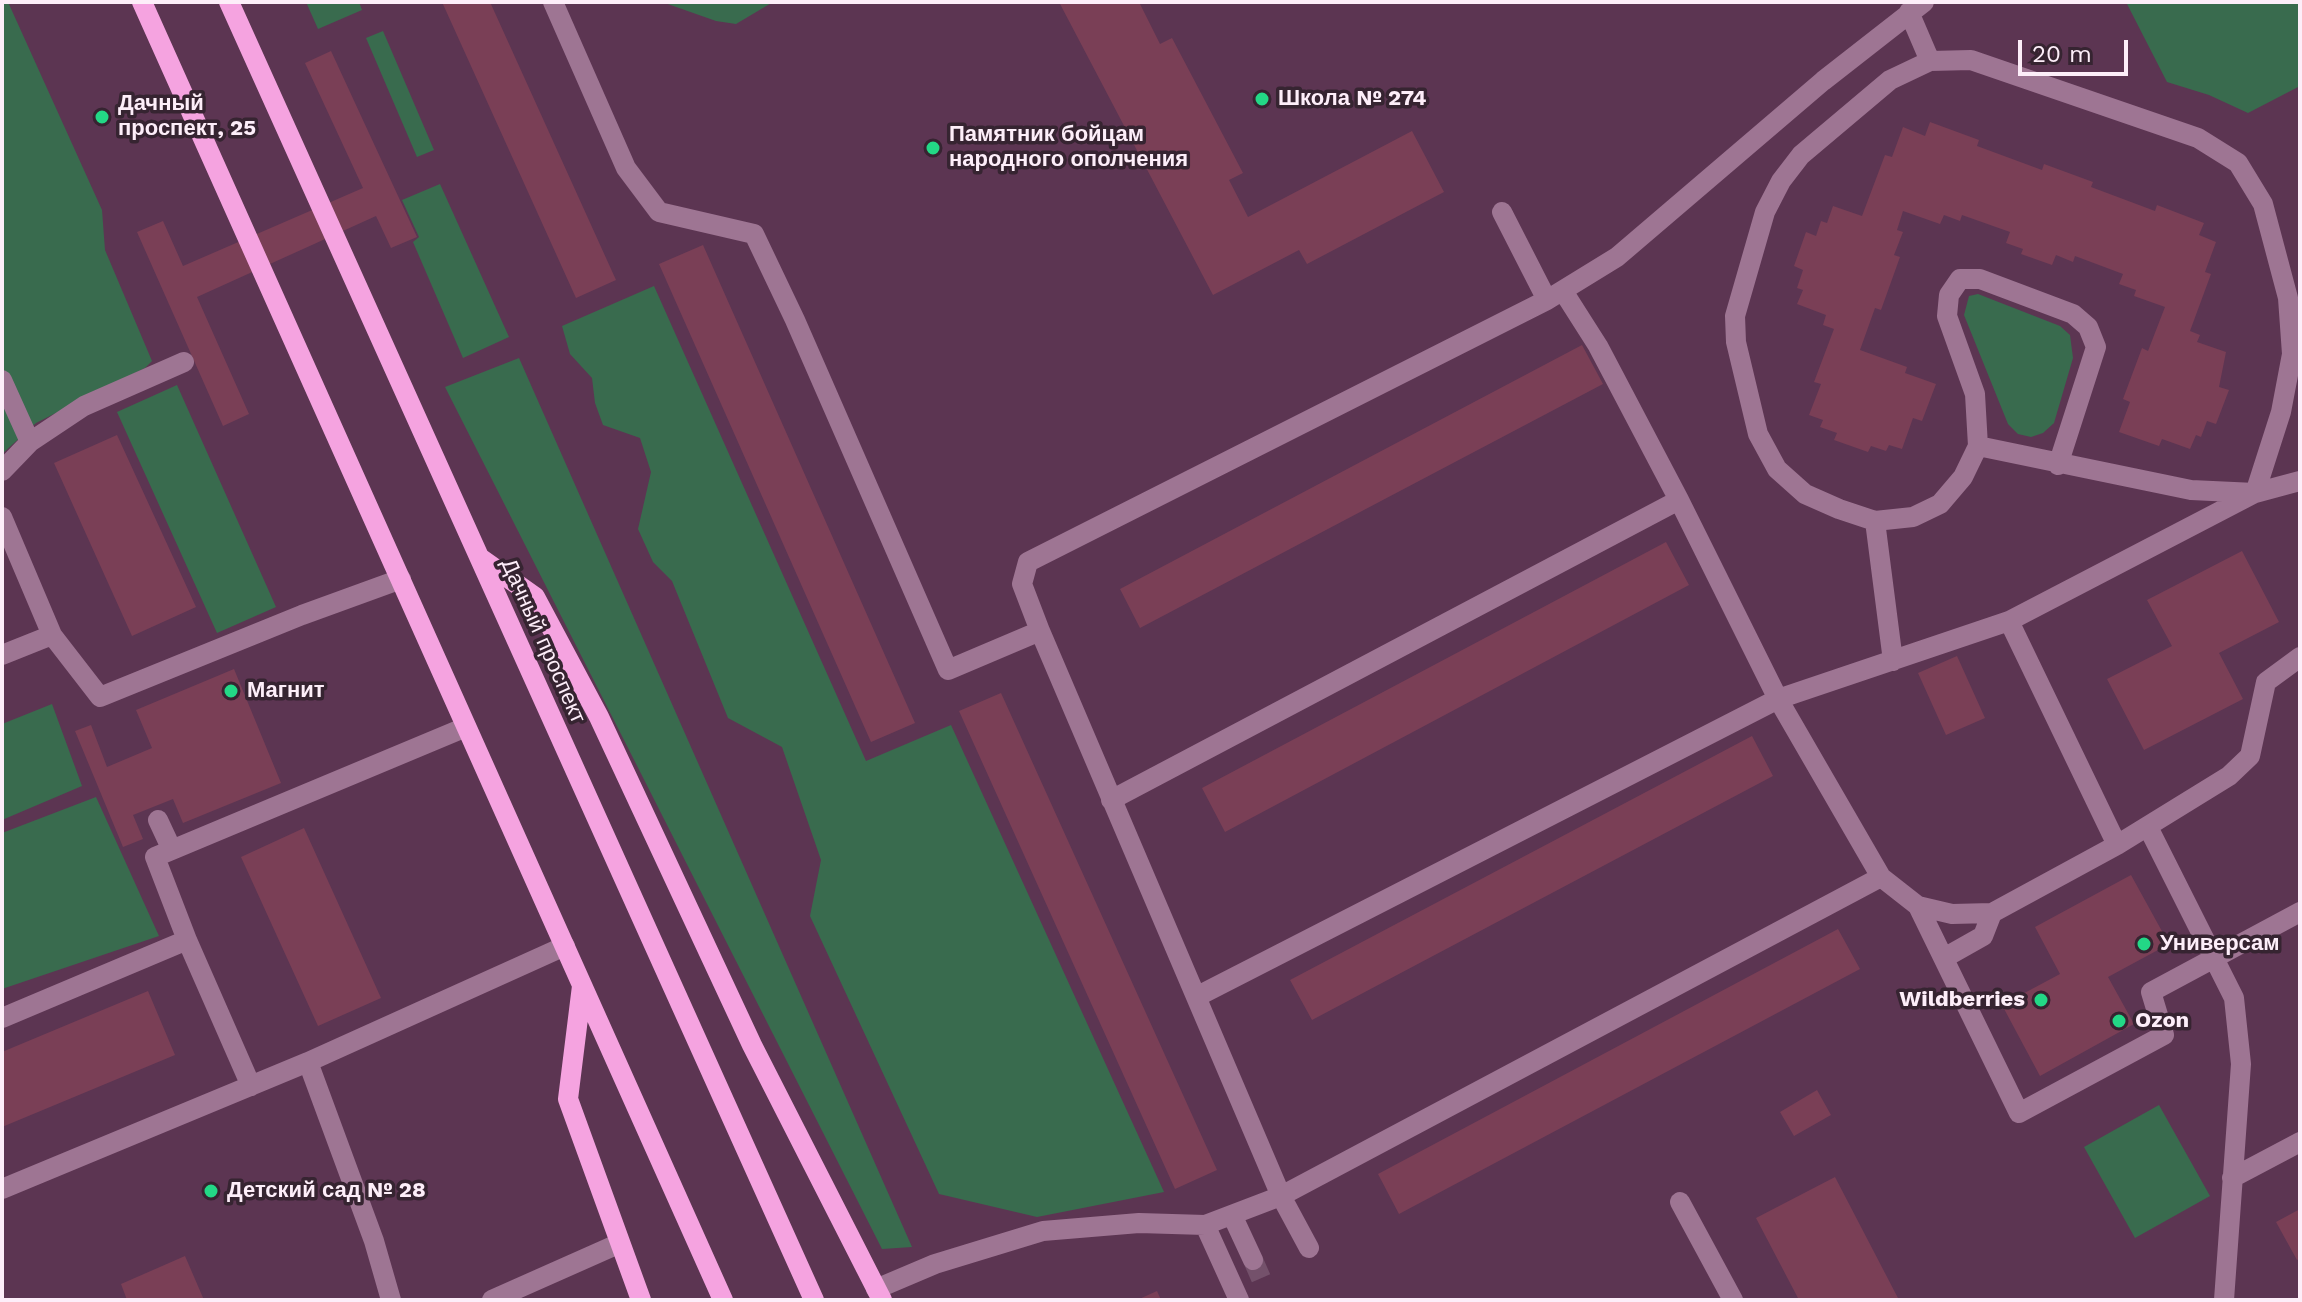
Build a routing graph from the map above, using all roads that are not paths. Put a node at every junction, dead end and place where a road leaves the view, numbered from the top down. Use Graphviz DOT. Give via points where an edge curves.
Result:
graph roads {
  1 [pos="142,2"];
  2 [pos="229,2"];
  3 [pos="553,2"];
  4 [pos="1917,7"];
  5 [pos="1930,61"];
  6 [pos="1502,212"];
  7 [pos="1555,296"];
  8 [pos="184,362"];
  9 [pos="2,380"];
  10 [pos="30,442"];
  11 [pos="1978,446"];
  12 [pos="2058,465"];
  13 [pos="2,471"];
  14 [pos="2300,481"];
  15 [pos="2255,493"];
  16 [pos="1679,500"];
  17 [pos="2,517"];
  18 [pos="1875,521"];
  19 [pos="480,558"];
  20 [pos="401,579"];
  21 [pos="2009,621"];
  22 [pos="1040,631"];
  23 [pos="52,635"];
  24 [pos="2,655"];
  25 [pos="2300,657"];
  26 [pos="1893,661"];
  27 [pos="1778,699"];
  28 [pos="466,727"];
  29 [pos="1111,800"];
  30 [pos="158,820"];
  31 [pos="2148,827"];
  32 [pos="2117,845"];
  33 [pos="172,850"];
  34 [pos="1881,877"];
  35 [pos="1918,906"];
  36 [pos="2300,912"];
  37 [pos="1992,913"];
  38 [pos="187,940"];
  39 [pos="565,946"];
  40 [pos="2215,954"];
  41 [pos="1944,958"];
  42 [pos="582,986"];
  43 [pos="1196,997"];
  44 [pos="2,1018"];
  45 [pos="308,1062"];
  46 [pos="251,1086"];
  47 [pos="2300,1142"];
  48 [pos="2232,1178"];
  49 [pos="2,1189"];
  50 [pos="1281,1196"];
  51 [pos="1680,1202"];
  52 [pos="1233,1217"];
  53 [pos="1205,1225"];
  54 [pos="618,1244"];
  55 [pos="1309,1248"];
  56 [pos="1253,1260"];
  57 [pos="879,1295"];
  58 [pos="391,1300"];
  59 [pos="492,1300"];
  60 [pos="641,1300"];
  61 [pos="723,1300"];
  62 [pos="814,1300"];
  63 [pos="1239,1300"];
  64 [pos="1733,1300"];
  65 [pos="2224,1300"];
  1 -- 20 [label="main road"];
  2 -- 19 [label="main road, Дачный проспект"];
  3 -- 22 [label="lane" via="626,168 659,212 754,234 948,670"];
  4 -- 5 [label="lane"];
  4 -- 7 [label="lane" via="1617,257"];
  5 -- 15 [label="lane" via="1971,60 2198,138 2238,163 2263,204 2277,252 2288,298 2292,354 2281,412"];
  5 -- 18 [label="lane" via="1890,80 1801,155 1781,181 1765,212 1735,316 1758,434 1777,469 1805,494"];
  6 -- 7 [label="lane"];
  7 -- 16 [label="lane" via="1598,346"];
  7 -- 22 [label="lane" via="1028,562 1022,584"];
  8 -- 10 [label="lane" via="84,406"];
  9 -- 10 [label="lane"];
  10 -- 13 [label="lane"];
  11 -- 12 [label="lane"];
  11 -- 12 [label="lane" via="1975,394 1947,316 1949,295 1960,279 1980,279 2073,314 2088,327 2096,347"];
  11 -- 18 [label="lane" via="1963,477 1940,504 1913,517"];
  12 -- 15 [label="lane" via="2191,490"];
  14 -- 15 [label="lane"];
  15 -- 21 [label="lane"];
  16 -- 27 [label="lane"];
  16 -- 29 [label="lane"];
  17 -- 23 [label="lane"];
  18 -- 26 [label="lane"];
  19 -- 57 [label="main road" via="535,597 599,717 752,1045"];
  19 -- 62 [label="main road, Дачный проспект"];
  20 -- 23 [label="lane" via="100,697"];
  20 -- 28 [label="main road"];
  21 -- 26 [label="lane"];
  21 -- 32 [label="lane"];
  22 -- 29 [label="lane"];
  23 -- 24 [label="lane"];
  25 -- 31 [label="lane" via="2266,682 2250,756 2229,776"];
  26 -- 27 [label="lane"];
  27 -- 34 [label="lane"];
  27 -- 43 [label="lane"];
  28 -- 33 [label="lane"];
  28 -- 39 [label="main road"];
  29 -- 43 [label="lane"];
  30 -- 33 [label="lane"];
  31 -- 32 [label="lane"];
  31 -- 40 [label="lane"];
  32 -- 37 [label="lane"];
  33 -- 38 [label="lane" via="155,857"];
  34 -- 35 [label="lane"];
  34 -- 50 [label="lane"];
  35 -- 37 [label="lane" via="1952,914"];
  35 -- 41 [label="lane"];
  36 -- 40 [label="lane"];
  37 -- 41 [label="lane" via="1983,936"];
  38 -- 44 [label="lane"];
  38 -- 46 [label="lane"];
  39 -- 42 [label="main road"];
  39 -- 45 [label="lane"];
  40 -- 41 [label="lane" via="2151,992 2164,1035 2019,1113"];
  40 -- 48 [label="lane" via="2234,998 2241,1064"];
  42 -- 54 [label="main road" via="568,1099"];
  42 -- 61 [label="main road"];
  43 -- 50 [label="lane"];
  45 -- 46 [label="lane"];
  45 -- 58 [label="lane"];
  46 -- 49 [label="lane"];
  47 -- 48 [label="lane"];
  48 -- 65 [label="lane"];
  50 -- 52 [label="lane"];
  50 -- 55 [label="lane"];
  51 -- 64 [label="lane"];
  52 -- 53 [label="lane"];
  52 -- 56 [label="lane"];
  53 -- 57 [label="lane" via="1139,1223 1043,1231 935,1264"];
  53 -- 63 [label="lane"];
  54 -- 59 [label="lane"];
  54 -- 60 [label="main road"];
}
